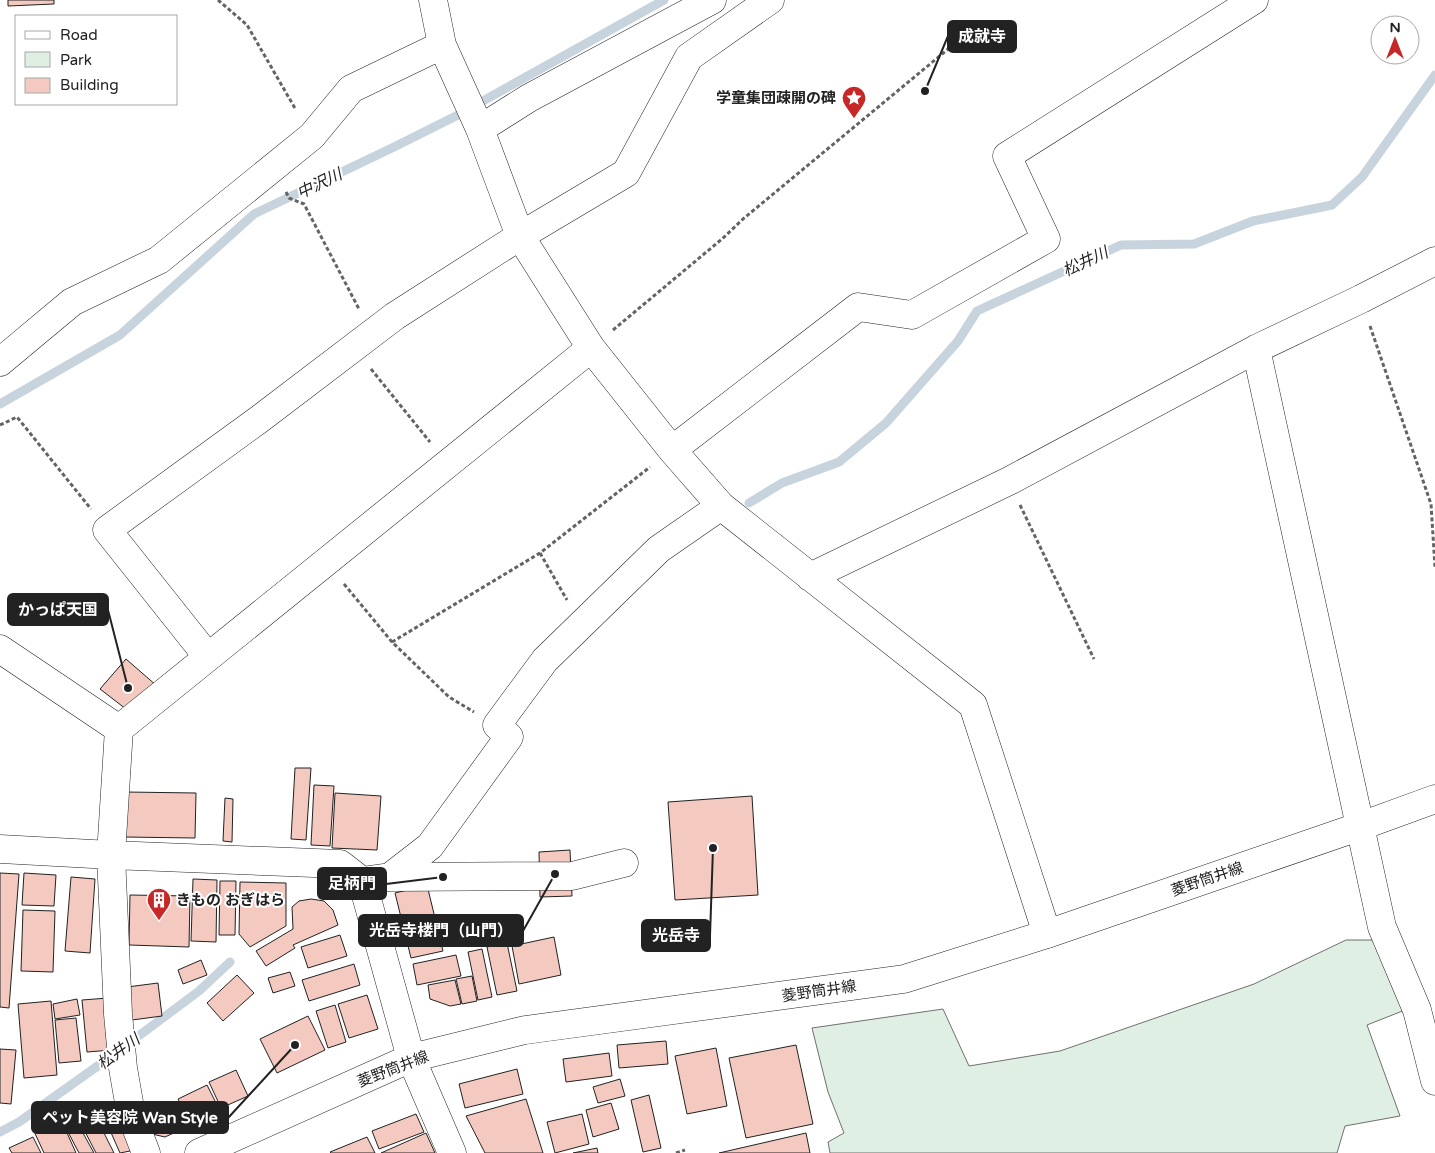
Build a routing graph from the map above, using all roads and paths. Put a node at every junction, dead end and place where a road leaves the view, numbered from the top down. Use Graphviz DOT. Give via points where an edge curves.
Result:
graph roads {
  1 [pos="218,0"];
  2 [pos="433,0"];
  3 [pos="712,0"];
  4 [pos="770,0"];
  5 [pos="1254,0"];
  6 [pos="982,21"];
  7 [pos="442,45"];
  8 [pos="479,127"];
  9 [pos="312,136"];
  10 [pos="275,166"];
  11 [pos="520,236"];
  12 [pos="1435,261"];
  13 [pos="1361,299"];
  14 [pos="363,340"];
  15 [pos="591,348"];
  16 [pos="1256,349"];
  17 [pos="0,362"];
  18 [pos="0,425"];
  19 [pos="672,450"];
  20 [pos="448,464"];
  21 [pos="1009,481"];
  22 [pos="725,509"];
  23 [pos="107,530"];
  24 [pos="540,553"];
  25 [pos="326,562"];
  26 [pos="1435,567"];
  27 [pos="810,577"];
  28 [pos="582,624"];
  29 [pos="392,642"];
  30 [pos="0,649"];
  31 [pos="208,657"];
  32 [pos="1094,660"];
  33 [pos="497,725"];
  34 [pos="119,729"];
  35 [pos="1435,800"];
  36 [pos="1361,826"];
  37 [pos="0,849"];
  38 [pos="111,855"];
  39 [pos="624,863"];
  40 [pos="390,877"];
  41 [pos="362,881"];
  42 [pos="1047,934"];
  43 [pos="411,1058"];
  44 [pos="1435,1081"];
  45 [pos="685,1150"];
  46 [pos="146,1153"];
  47 [pos="200,1153"];
  48 [pos="452,1153"];
  49 [pos="676,1153"];
  1 -- 9 [label="path" via="247,25"];
  2 -- 7 [label="street"];
  3 -- 8 [label="street"];
  4 -- 11 [label="street" via="689,57 626,173"];
  5 -- 19 [label="street" via="1007,156 1046,240 912,315 858,307"];
  6 -- 15 [label="path"];
  7 -- 8 [label="street"];
  7 -- 9 [label="street" via="351,89"];
  8 -- 11 [label="street"];
  9 -- 10 [label="street"];
  10 -- 14 [label="path" via="289,198 304,204"];
  10 -- 17 [label="street" via="159,260 72,302"];
  11 -- 14 [label="street"];
  11 -- 15 [label="street"];
  12 -- 13 [label="street"];
  13 -- 16 [label="street"];
  13 -- 26 [label="path" via="1431,504"];
  14 -- 20 [label="path"];
  14 -- 23 [label="street"];
  15 -- 19 [label="street"];
  15 -- 20 [label="street"];
  16 -- 21 [label="street"];
  16 -- 36 [label="street"];
  18 -- 23 [label="path" via="17,417"];
  19 -- 22 [label="street"];
  19 -- 24 [label="path"];
  20 -- 25 [label="street"];
  21 -- 27 [label="street"];
  21 -- 32 [label="path"];
  22 -- 27 [label="street"];
  22 -- 28 [label="street" via="659,549"];
  23 -- 31 [label="street"];
  24 -- 28 [label="path"];
  24 -- 29 [label="path"];
  25 -- 29 [label="path"];
  25 -- 31 [label="street"];
  27 -- 42 [label="street" via="974,706"];
  28 -- 33 [label="street" via="545,660"];
  29 -- 33 [label="path" via="449,697"];
  30 -- 34 [label="street"];
  31 -- 34 [label="street"];
  33 -- 40 [label="street" via="509,737 430,846"];
  34 -- 38 [label="street"];
  35 -- 36 [label="street, 菱野筒井線"];
  36 -- 42 [label="street, 菱野筒井線"];
  36 -- 44 [label="street" via="1382,927 1417,1010"];
  37 -- 38 [label="street"];
  38 -- 41 [label="street" via="340,864"];
  38 -- 46 [label="street" via="123,1068 131,1114"];
  39 -- 40 [label="street" via="572,876"];
  40 -- 41 [label="street"];
  41 -- 43 [label="street"];
  42 -- 43 [label="street, 菱野筒井線" via="904,979 525,1030"];
  43 -- 47 [label="street, 菱野筒井線"];
  43 -- 48 [label="street"];
  45 -- 49 [label="path"];
}
